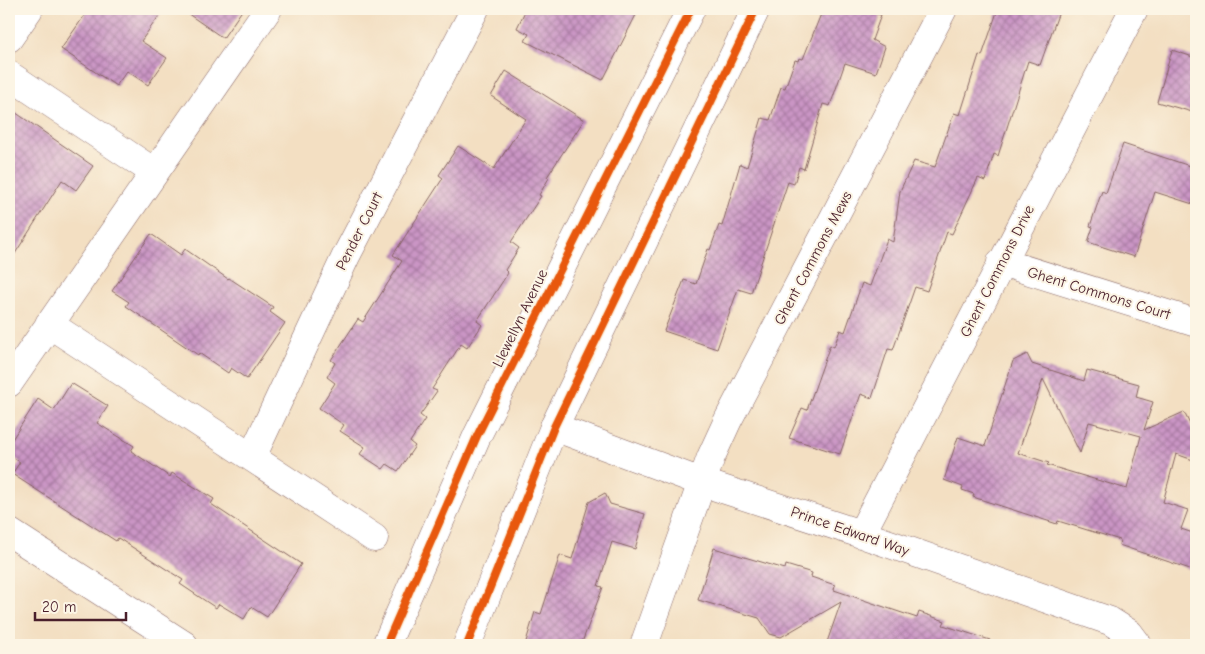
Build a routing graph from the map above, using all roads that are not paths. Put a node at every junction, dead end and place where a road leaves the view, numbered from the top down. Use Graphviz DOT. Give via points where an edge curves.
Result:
graph roads {
  1 [pos="29,9"];
  2 [pos="268,9"];
  3 [pos="475,9"];
  4 [pos="691,9"];
  5 [pos="756,9"];
  6 [pos="943,9"];
  7 [pos="1134,9"];
  8 [pos="9,38"];
  9 [pos="9,75"];
  10 [pos="154,172"];
  11 [pos="1001,262"];
  12 [pos="1196,323"];
  13 [pos="49,324"];
  14 [pos="9,383"];
  15 [pos="554,427"];
  16 [pos="252,456"];
  17 [pos="704,483"];
  18 [pos="9,532"];
  19 [pos="861,534"];
  20 [pos="374,538"];
  21 [pos="184,645"];
  22 [pos="386,645"];
  23 [pos="467,645"];
  24 [pos="644,645"];
  25 [pos="1138,645"];
  1 -- 8 [label="street"];
  2 -- 10 [label="street"];
  3 -- 16 [label="street, Pender Court" via="346,256"];
  4 -- 22 [label="street, Llewellyn Avenue" via="477,436"];
  5 -- 15 [label="street"];
  6 -- 17 [label="street, Ghent Commons Mews" via="728,420 711,457"];
  7 -- 11 [label="street, Ghent Commons Drive"];
  9 -- 10 [label="street"];
  10 -- 13 [label="street"];
  11 -- 12 [label="street, Ghent Commons Court"];
  11 -- 19 [label="street, Ghent Commons Drive"];
  13 -- 14 [label="street"];
  13 -- 16 [label="street"];
  15 -- 17 [label="street, Prince Edward Way"];
  15 -- 23 [label="street"];
  16 -- 20 [label="street"];
  17 -- 19 [label="street, Prince Edward Way"];
  17 -- 24 [label="street, Ghent Commons Mews"];
  18 -- 21 [label="street"];
  19 -- 25 [label="street, Prince Edward Way" via="1110,621 1129,633"];
}
